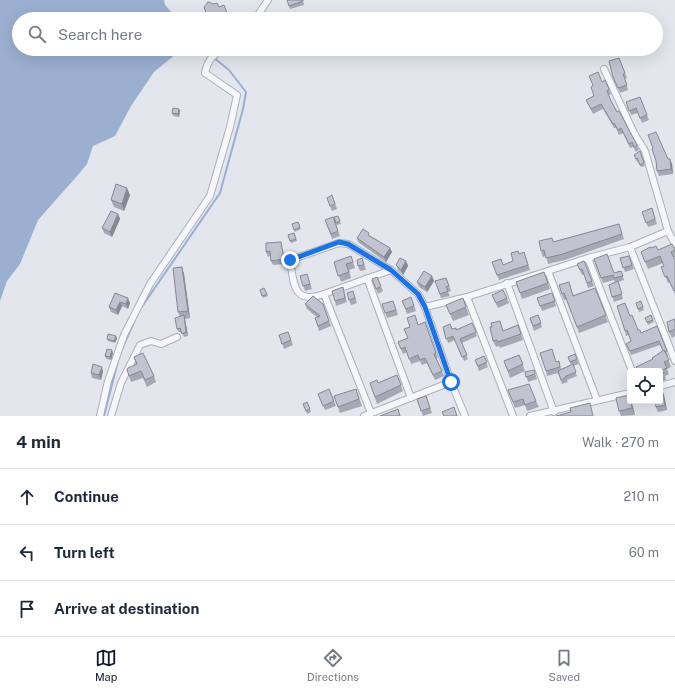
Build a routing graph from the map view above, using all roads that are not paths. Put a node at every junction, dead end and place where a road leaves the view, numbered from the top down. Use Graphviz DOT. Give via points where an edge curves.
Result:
graph roads {
  1 [pos="268,0"];
  2 [pos="260,12"];
  3 [pos="213,56"];
  4 [pos="604,69"];
  5 [pos="668,231"];
  6 [pos="675,244"];
  7 [pos="630,247"];
  8 [pos="588,258"];
  9 [pos="391,270"];
  10 [pos="548,271"];
  11 [pos="367,278"];
  12 [pos="507,283"];
  13 [pos="324,294"];
  14 [pos="466,297"];
  15 [pos="425,307"];
  16 [pos="177,337"];
  17 [pos="675,362"];
  18 [pos="631,368"];
  19 [pos="451,382"];
  20 [pos="675,382"];
  21 [pos="663,385"];
  22 [pos="627,394"];
  23 [pos="411,398"];
  24 [pos="597,400"];
  25 [pos="554,412"];
  26 [pos="371,413"];
  27 [pos="100,416"];
  28 [pos="111,416"];
  29 [pos="364,416"];
  30 [pos="465,416"];
  31 [pos="513,416"];
  32 [pos="530,416"];
  1 -- 2 [label="street"];
  3 -- 27 [label="street" via="206,64 204,73 236,95 230,127 210,196 139,304 124,335 108,381"];
  4 -- 5 [label="street" via="645,151"];
  5 -- 6 [label="street"];
  5 -- 7 [label="street"];
  7 -- 8 [label="street"];
  7 -- 17 [label="street"];
  8 -- 10 [label="street"];
  8 -- 18 [label="street"];
  9 -- 11 [label="street"];
  9 -- 13 [label="street" via="348,244 339,242 290,260 296,289 301,296 312,298"];
  9 -- 15 [label="street" via="418,294"];
  10 -- 12 [label="street"];
  10 -- 24 [label="street"];
  11 -- 13 [label="street"];
  11 -- 23 [label="street"];
  12 -- 14 [label="street"];
  12 -- 25 [label="street"];
  13 -- 26 [label="street"];
  14 -- 15 [label="street"];
  14 -- 31 [label="street"];
  15 -- 19 [label="street"];
  16 -- 28 [label="street" via="161,344 151,341 140,345 121,383"];
  19 -- 23 [label="street"];
  19 -- 30 [label="street"];
  20 -- 21 [label="street"];
  22 -- 24 [label="street"];
  23 -- 26 [label="street"];
  24 -- 25 [label="street"];
  25 -- 32 [label="street"];
  26 -- 29 [label="street"];
}
